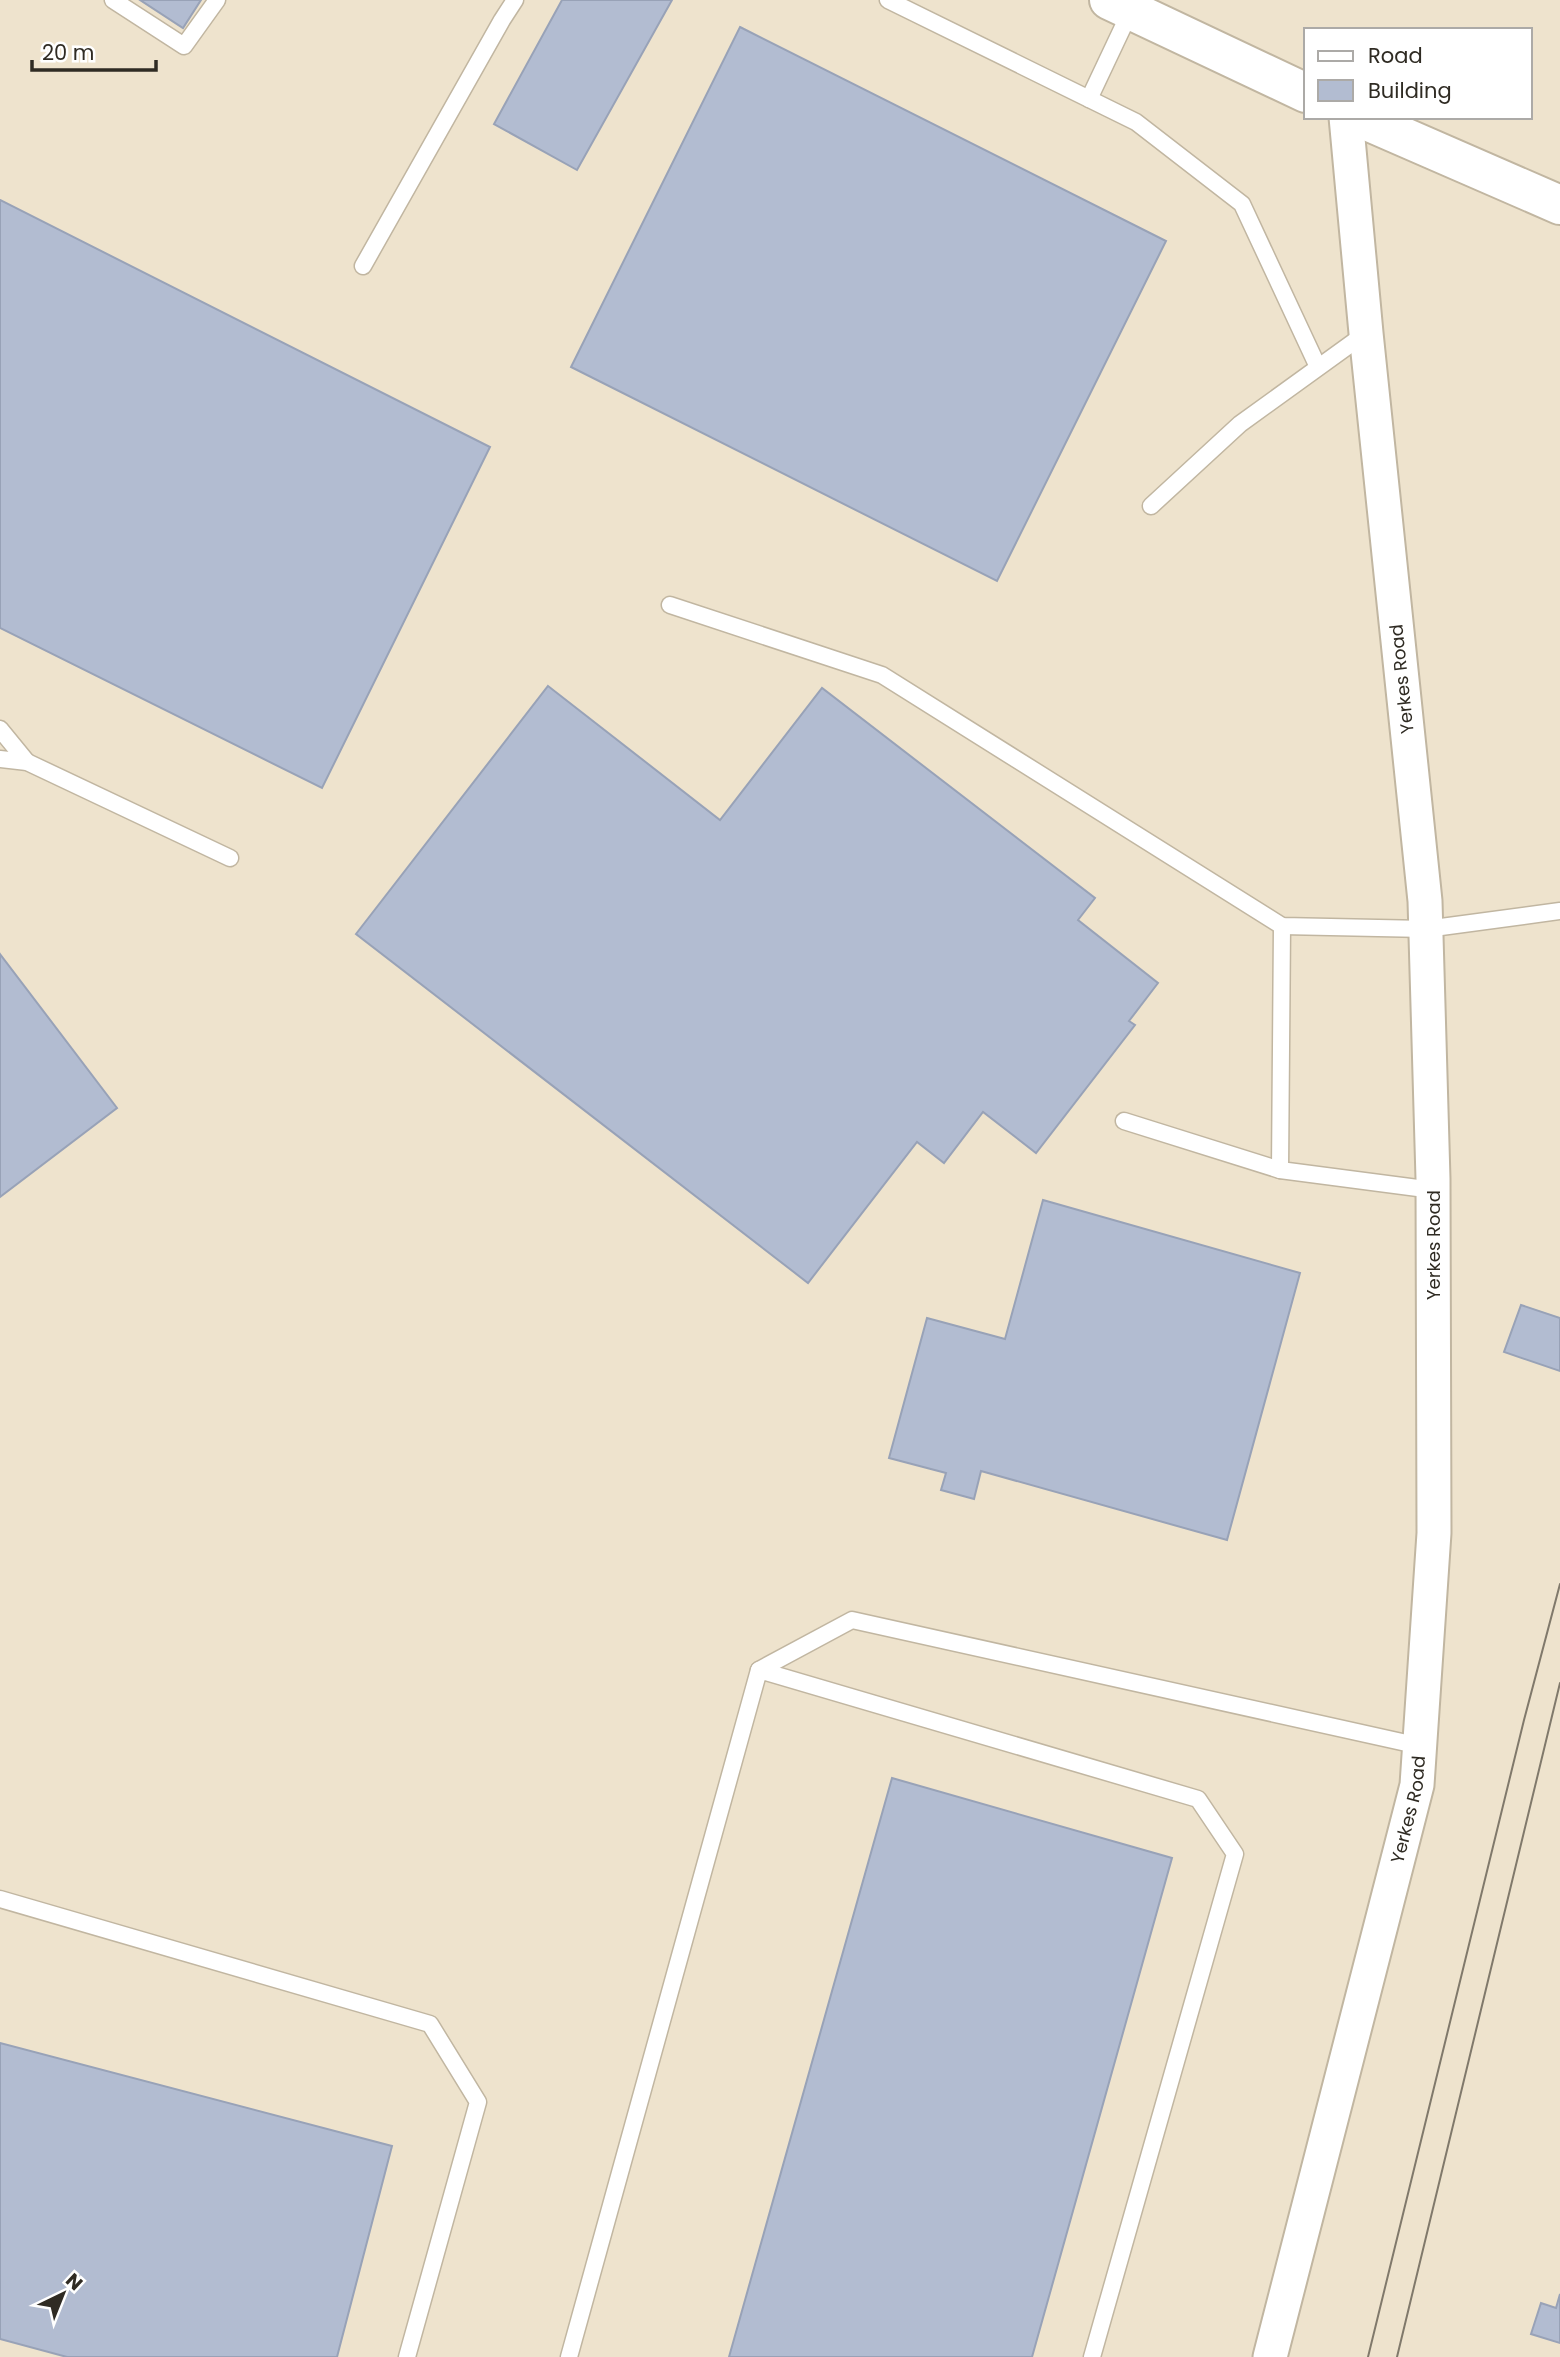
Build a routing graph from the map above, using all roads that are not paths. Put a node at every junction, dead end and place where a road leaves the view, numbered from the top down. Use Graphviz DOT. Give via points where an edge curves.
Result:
graph roads {
  1 [pos="113,0"];
  2 [pos="217,0"];
  3 [pos="515,0"];
  4 [pos="888,0"];
  5 [pos="1120,5"];
  6 [pos="1304,92"];
  7 [pos="1089,99"];
  8 [pos="1346,119"];
  9 [pos="1363,119"];
  10 [pos="1560,205"];
  11 [pos="363,266"];
  12 [pos="1366,333"];
  13 [pos="1318,368"];
  14 [pos="1151,506"];
  15 [pos="670,605"];
  16 [pos="0,729"];
  17 [pos="0,759"];
  18 [pos="27,762"];
  19 [pos="230,858"];
  20 [pos="1560,911"];
  21 [pos="1282,926"];
  22 [pos="1426,929"];
  23 [pos="1124,1121"];
  24 [pos="1280,1171"];
  25 [pos="1433,1190"];
  26 [pos="760,1670"];
  27 [pos="1420,1746"];
  28 [pos="0,1899"];
  29 [pos="407,2357"];
  30 [pos="569,2357"];
  31 [pos="1092,2357"];
  32 [pos="1270,2357"];
  1 -- 2 [label="lane" via="184,46"];
  3 -- 11 [label="lane"];
  4 -- 7 [label="lane"];
  5 -- 6 [label="street"];
  5 -- 7 [label="lane"];
  7 -- 13 [label="lane" via="1136,122 1242,204"];
  8 -- 12 [label="street, Yerkes Road"];
  9 -- 10 [label="street"];
  12 -- 13 [label="lane"];
  12 -- 22 [label="street, Yerkes Road"];
  13 -- 14 [label="lane" via="1240,424"];
  15 -- 21 [label="lane" via="882,675"];
  16 -- 18 [label="lane"];
  17 -- 18 [label="lane"];
  18 -- 19 [label="lane"];
  20 -- 22 [label="lane"];
  21 -- 22 [label="lane"];
  21 -- 24 [label="lane"];
  22 -- 25 [label="street, Yerkes Road"];
  23 -- 24 [label="lane"];
  24 -- 25 [label="lane"];
  25 -- 27 [label="street, Yerkes Road" via="1434,1534"];
  26 -- 27 [label="lane" via="852,1620"];
  26 -- 30 [label="lane"];
  26 -- 31 [label="lane" via="1198,1800 1235,1854"];
  27 -- 32 [label="street, Yerkes Road" via="1417,1785"];
  28 -- 29 [label="lane" via="430,2024 478,2102"];
}
